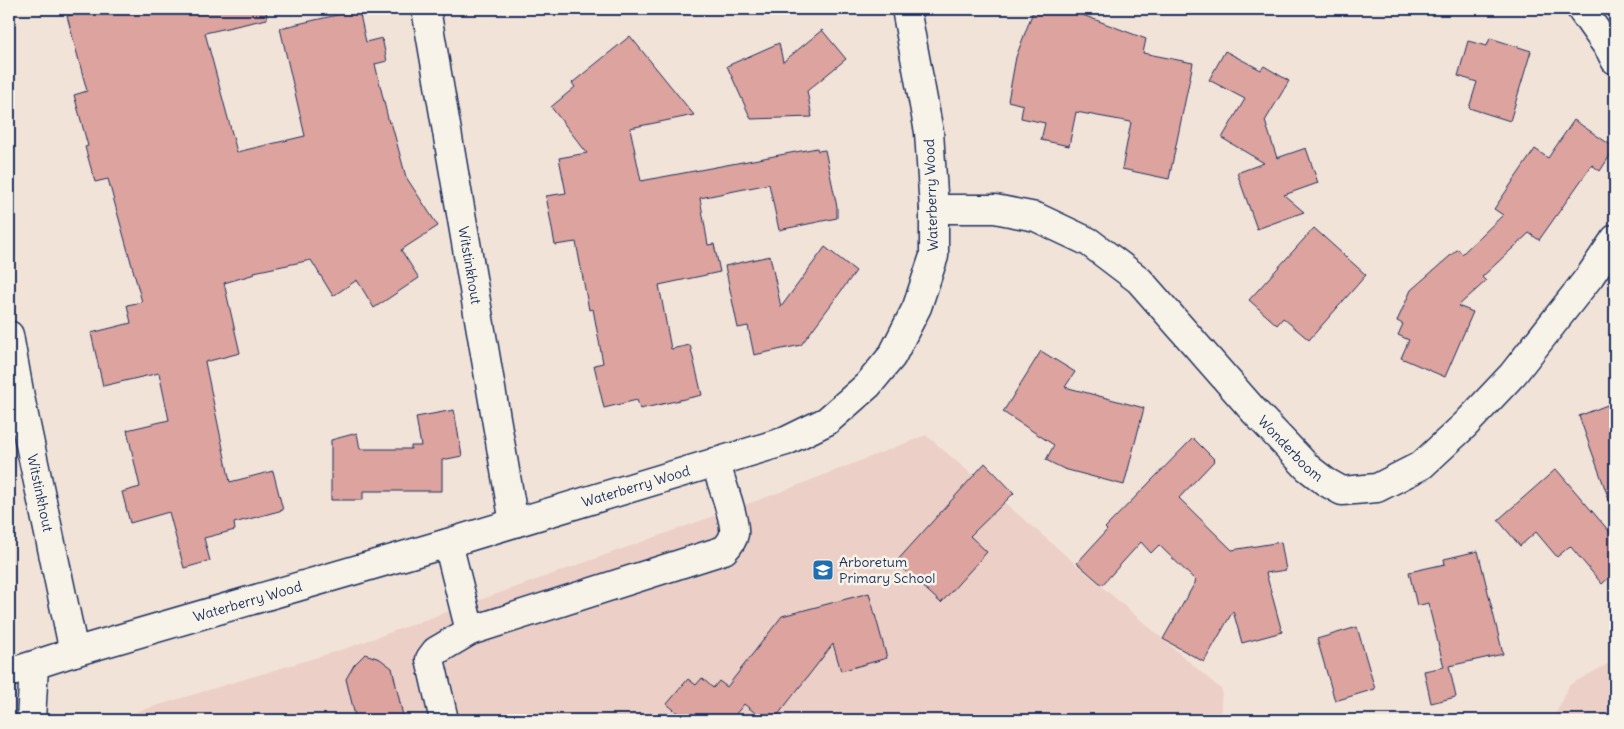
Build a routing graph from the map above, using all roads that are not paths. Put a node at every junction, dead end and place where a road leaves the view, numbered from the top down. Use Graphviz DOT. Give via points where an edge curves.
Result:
graph roads {
  1 [pos="426,9"];
  2 [pos="906,9"];
  3 [pos="1582,9"];
  4 [pos="1615,60"];
  5 [pos="934,209"];
  6 [pos="1615,239"];
  7 [pos="9,335"];
  8 [pos="715,462"];
  9 [pos="514,523"];
  10 [pos="448,543"];
  11 [pos="470,631"];
  12 [pos="74,652"];
  13 [pos="34,666"];
  14 [pos="9,673"];
  15 [pos="31,720"];
  16 [pos="444,720"];
  1 -- 9 [label="street, Witstinkhout"];
  2 -- 5 [label="street, Waterberry Wood" via="929,132"];
  3 -- 4 [label="street"];
  5 -- 6 [label="street, Wonderboom" via="995,209 1036,217 1089,242 1139,280 1308,468 1342,491 1377,488 1429,459 1513,374"];
  5 -- 8 [label="street, Waterberry Wood" via="934,256 917,307 892,356 868,385 827,421 786,441"];
  7 -- 12 [label="street, Witstinkhout"];
  8 -- 9 [label="street, Waterberry Wood"];
  8 -- 11 [label="street" via="734,525 734,536 724,550"];
  9 -- 10 [label="street, Waterberry Wood"];
  10 -- 11 [label="street"];
  10 -- 12 [label="street, Waterberry Wood"];
  11 -- 16 [label="street" via="436,650 430,659"];
  12 -- 13 [label="street, Waterberry Wood"];
  13 -- 14 [label="street, Waterberry Wood"];
  13 -- 15 [label="street"];
}
